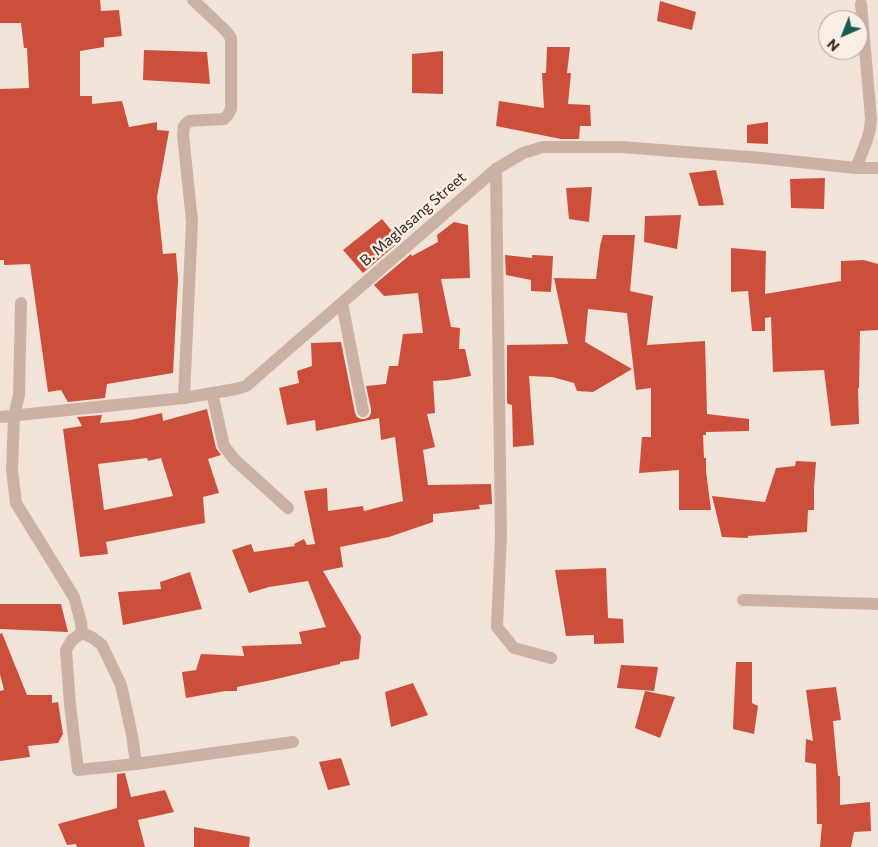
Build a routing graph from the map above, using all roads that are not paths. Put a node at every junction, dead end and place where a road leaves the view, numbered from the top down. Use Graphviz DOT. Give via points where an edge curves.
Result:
graph roads {
  1 [pos="193,0"];
  2 [pos="861,4"];
  3 [pos="856,168"];
  4 [pos="878,168"];
  5 [pos="496,169"];
  6 [pos="21,303"];
  7 [pos="342,303"];
  8 [pos="212,393"];
  9 [pos="184,398"];
  10 [pos="363,411"];
  11 [pos="14,416"];
  12 [pos="0,417"];
  13 [pos="288,508"];
  14 [pos="743,600"];
  15 [pos="878,604"];
  16 [pos="82,633"];
  17 [pos="551,658"];
  18 [pos="293,742"];
  19 [pos="136,764"];
  1 -- 9 [label="street" via="231,38 231,109 224,119 189,120 184,126 192,221"];
  2 -- 3 [label="street" via="871,118"];
  3 -- 4 [label="street, B. Maglasang Street"];
  3 -- 5 [label="street, B. Maglasang Street" via="622,147 543,147 523,153"];
  5 -- 7 [label="street, B. Maglasang Street"];
  5 -- 17 [label="street" via="501,536 498,627 514,648"];
  6 -- 11 [label="street" via="19,395"];
  7 -- 8 [label="street, B. Maglasang Street" via="246,386"];
  7 -- 10 [label="street"];
  8 -- 9 [label="street, B. Maglasang Street"];
  8 -- 13 [label="street" via="224,446"];
  9 -- 11 [label="street, B. Maglasang Street"];
  11 -- 12 [label="street, B. Maglasang Street"];
  11 -- 16 [label="street" via="12,471 16,503 74,597"];
  14 -- 15 [label="street"];
  16 -- 19 [label="street" via="102,646 121,685"];
  16 -- 19 [label="street" via="66,650 78,770"];
  18 -- 19 [label="street"];
}
